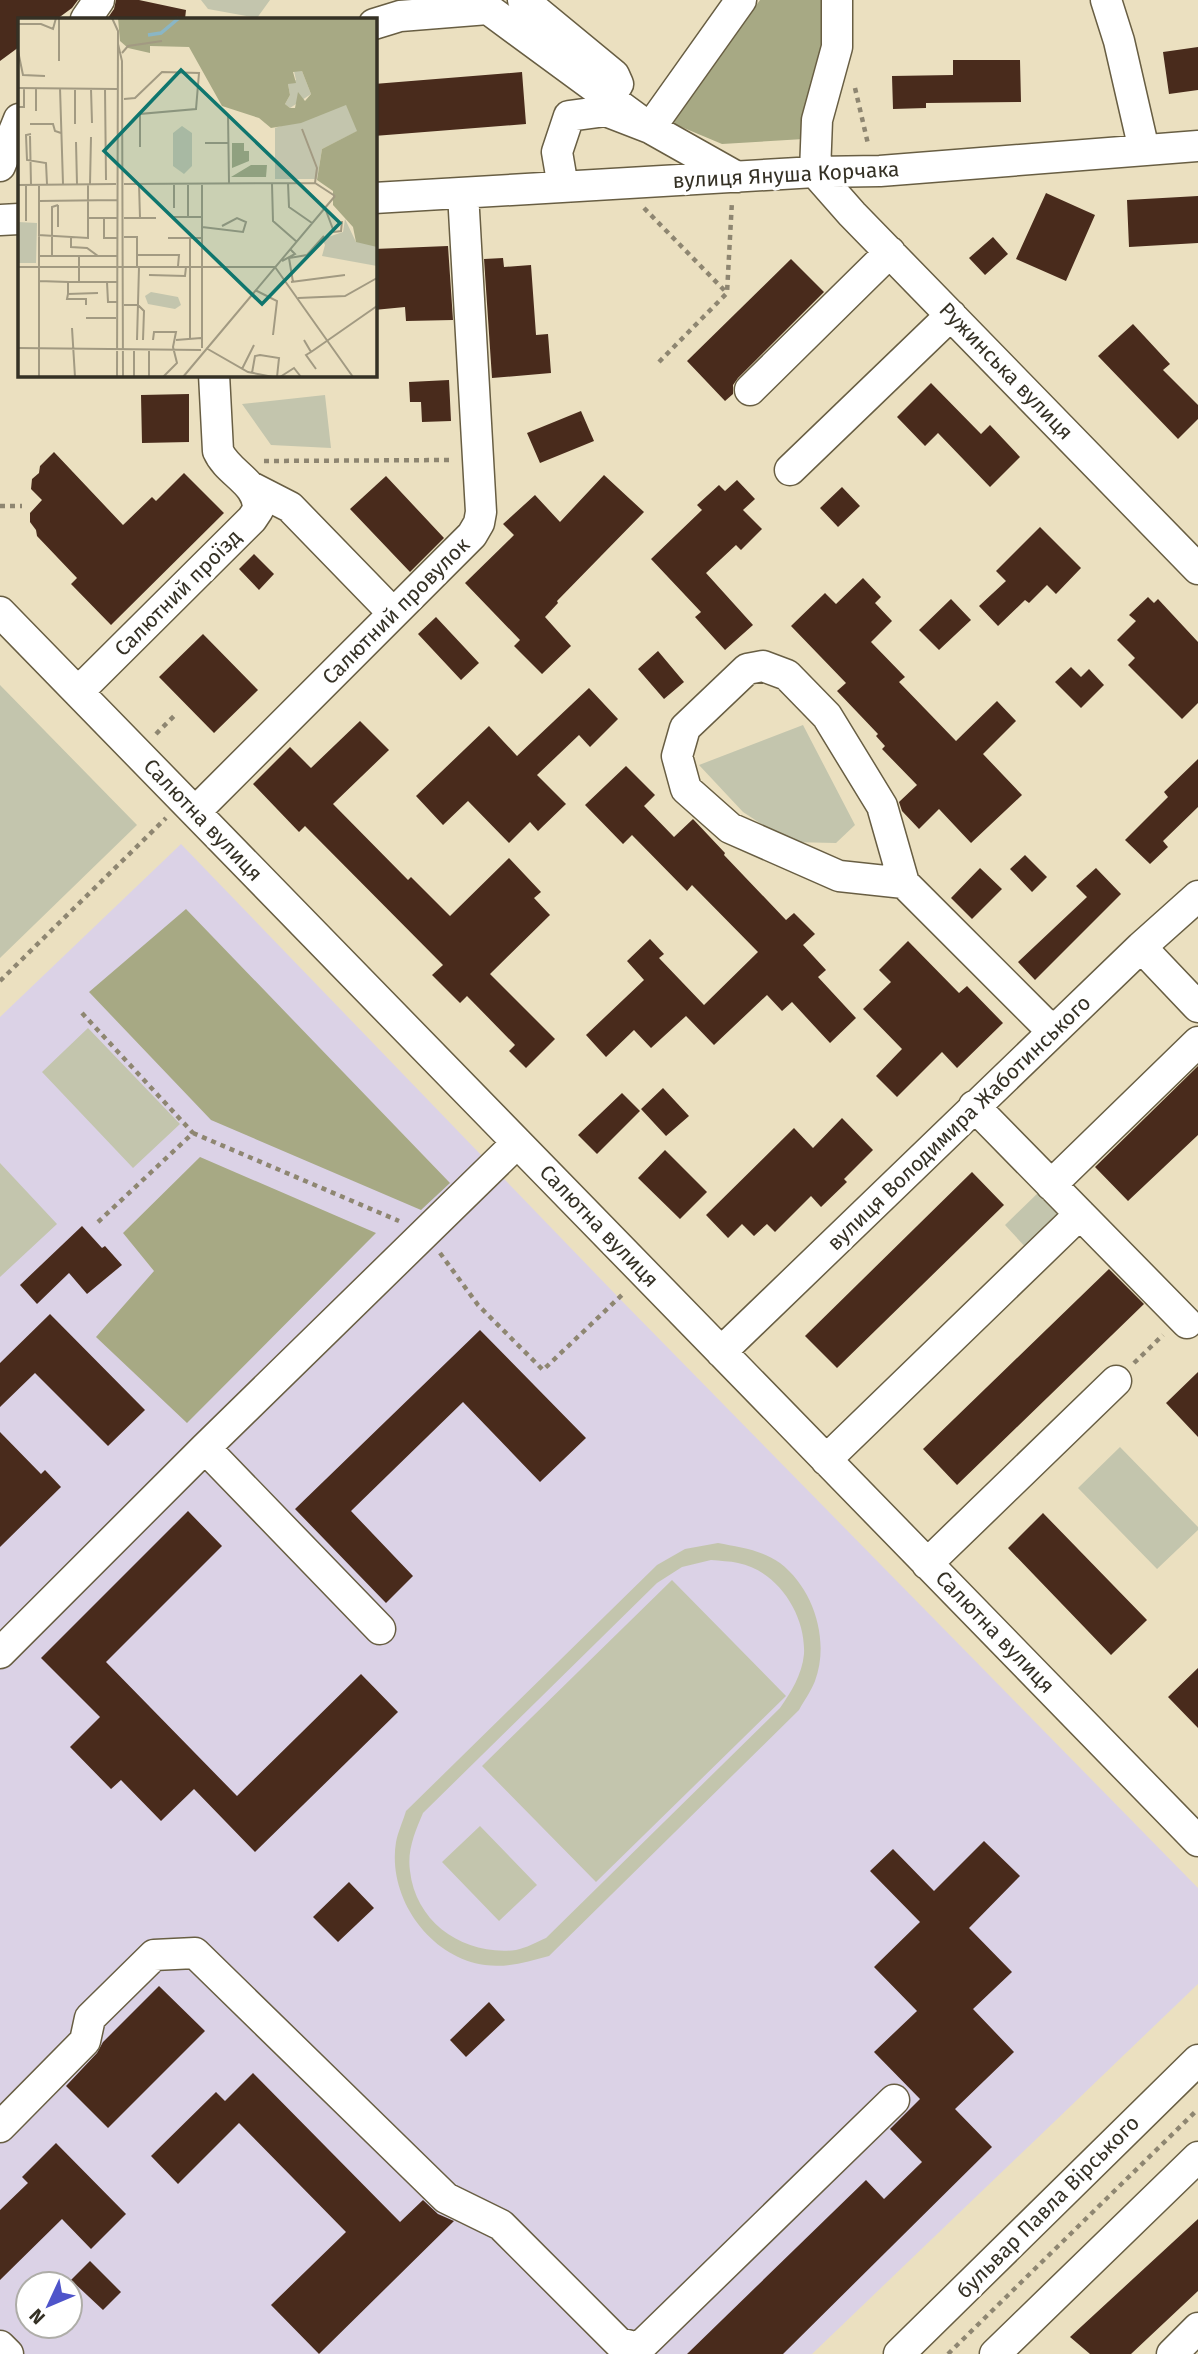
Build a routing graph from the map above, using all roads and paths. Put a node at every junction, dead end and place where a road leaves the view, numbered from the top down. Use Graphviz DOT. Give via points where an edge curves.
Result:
graph roads {
  1 [pos="99,0"];
  2 [pos="523,0"];
  3 [pos="741,0"];
  4 [pos="837,0"];
  5 [pos="1106,0"];
  6 [pos="87,18"];
  7 [pos="376,23"];
  8 [pos="854,85"];
  9 [pos="609,98"];
  10 [pos="18,121"];
  11 [pos="650,128"];
  12 [pos="869,145"];
  13 [pos="1198,146"];
  14 [pos="1144,150"];
  15 [pos="0,166"];
  16 [pos="815,172"];
  17 [pos="563,187"];
  18 [pos="735,189"];
  19 [pos="463,193"];
  20 [pos="376,198"];
  21 [pos="639,204"];
  22 [pos="18,219"];
  23 [pos="0,220"];
  24 [pos="890,252"];
  25 [pos="727,293"];
  26 [pos="951,315"];
  27 [pos="659,362"];
  28 [pos="214,376"];
  29 [pos="750,390"];
  30 [pos="479,460"];
  31 [pos="224,461"];
  32 [pos="790,470"];
  33 [pos="251,487"];
  34 [pos="0,506"];
  35 [pos="22,506"];
  36 [pos="1198,569"];
  37 [pos="0,612"];
  38 [pos="393,613"];
  39 [pos="78,692"];
  40 [pos="177,713"];
  41 [pos="153,738"];
  42 [pos="190,806"];
  43 [pos="904,883"];
  44 [pos="1198,896"];
  45 [pos="1141,947"];
  46 [pos="0,981"];
  47 [pos="1198,1007"];
  48 [pos="82,1013"];
  49 [pos="1055,1030"];
  50 [pos="1198,1042"];
  51 [pos="974,1106"];
  52 [pos="193,1133"];
  53 [pos="517,1143"];
  54 [pos="1051,1185"];
  55 [pos="1080,1214"];
  56 [pos="98,1222"];
  57 [pos="425,1232"];
  58 [pos="625,1292"];
  59 [pos="1184,1320"];
  60 [pos="721,1352"];
  61 [pos="1116,1381"];
  62 [pos="205,1448"];
  63 [pos="826,1460"];
  64 [pos="927,1564"];
  65 [pos="380,1629"];
  66 [pos="0,1653"];
  67 [pos="1195,1831"];
  68 [pos="1198,2060"];
  69 [pos="894,2101"];
  70 [pos="1198,2109"];
  71 [pos="0,2127"];
  72 [pos="1198,2157"];
  73 [pos="1198,2328"];
  74 [pos="0,2346"];
  75 [pos="998,2353"];
  76 [pos="8,2354"];
  77 [pos="899,2354"];
  78 [pos="948,2354"];
  79 [pos="1172,2354"];
  1 -- 6 [label="street"];
  2 -- 9 [label="street" via="614,75 618,85"];
  3 -- 11 [label="street"];
  4 -- 16 [label="street" via="837,47 817,120"];
  5 -- 14 [label="street"];
  7 -- 9 [label="street" via="400,16 488,9"];
  8 -- 12 [label="path"];
  9 -- 11 [label="street"];
  10 -- 15 [label="street"];
  11 -- 17 [label="street" via="607,111 569,116 557,152"];
  11 -- 18 [label="street"];
  13 -- 14 [label="street, вулиця Януша Корчака"];
  14 -- 16 [label="street, вулиця Януша Корчака"];
  16 -- 18 [label="street, вулиця Януша Корчака"];
  16 -- 24 [label="street, Ружинська вулиця"];
  17 -- 18 [label="street, вулиця Януша Корчака"];
  17 -- 19 [label="street, вулиця Януша Корчака"];
  18 -- 25 [label="path"];
  19 -- 20 [label="street, вулиця Януша Корчака"];
  19 -- 30 [label="street, Салютний провулок"];
  21 -- 25 [label="path"];
  22 -- 23 [label="street"];
  24 -- 26 [label="street, Ружинська вулиця"];
  24 -- 29 [label="street"];
  25 -- 27 [label="path"];
  26 -- 32 [label="street"];
  26 -- 36 [label="street, Ружинська вулиця"];
  28 -- 31 [label="street" via="218,451"];
  30 -- 31 [label="path"];
  30 -- 38 [label="street, Салютний провулок" via="479,523"];
  31 -- 33 [label="street"];
  33 -- 38 [label="street" via="290,507"];
  33 -- 39 [label="street, Салютний проїзд" via="258,503 252,519"];
  34 -- 35 [label="path"];
  37 -- 39 [label="street, Салютна вулиця"];
  38 -- 42 [label="street, Салютний провулок"];
  39 -- 42 [label="street, Салютна вулиця"];
  40 -- 41 [label="path"];
  42 -- 46 [label="path"];
  42 -- 53 [label="street, Салютна вулиця"];
  43 -- 43 [label="street" via="882,806 827,716 788,675 763,666 747,669 685,728 677,756 686,789 730,828 839,876"];
  43 -- 49 [label="street"];
  44 -- 45 [label="street, вулиця Володимира Жаботинського"];
  45 -- 47 [label="street"];
  45 -- 49 [label="street, вулиця Володимира Жаботинського"];
  48 -- 52 [label="path"];
  49 -- 51 [label="street, вулиця Володимира Жаботинського"];
  50 -- 54 [label="street"];
  51 -- 54 [label="street"];
  51 -- 60 [label="street, вулиця Володимира Жаботинського"];
  52 -- 56 [label="path"];
  52 -- 57 [label="path"];
  53 -- 57 [label="street"];
  53 -- 60 [label="street, Салютна вулиця"];
  54 -- 55 [label="street"];
  55 -- 59 [label="street"];
  55 -- 63 [label="street"];
  57 -- 58 [label="path" via="478,1304 543,1370"];
  57 -- 62 [label="street"];
  59 -- 61 [label="path"];
  60 -- 63 [label="street, Салютна вулиця"];
  61 -- 64 [label="street"];
  62 -- 65 [label="street"];
  62 -- 66 [label="street"];
  63 -- 64 [label="street, Салютна вулиця"];
  64 -- 67 [label="street, Салютна вулиця"];
  68 -- 77 [label="street, бульвар Павла Вірського"];
  69 -- 71 [label="street" via="639,2348 620,2343 500,2225 446,2198 195,1953 154,1955 90,2018 85,2041"];
  70 -- 78 [label="path"];
  72 -- 75 [label="street"];
  73 -- 79 [label="street"];
  74 -- 76 [label="street"];
}
